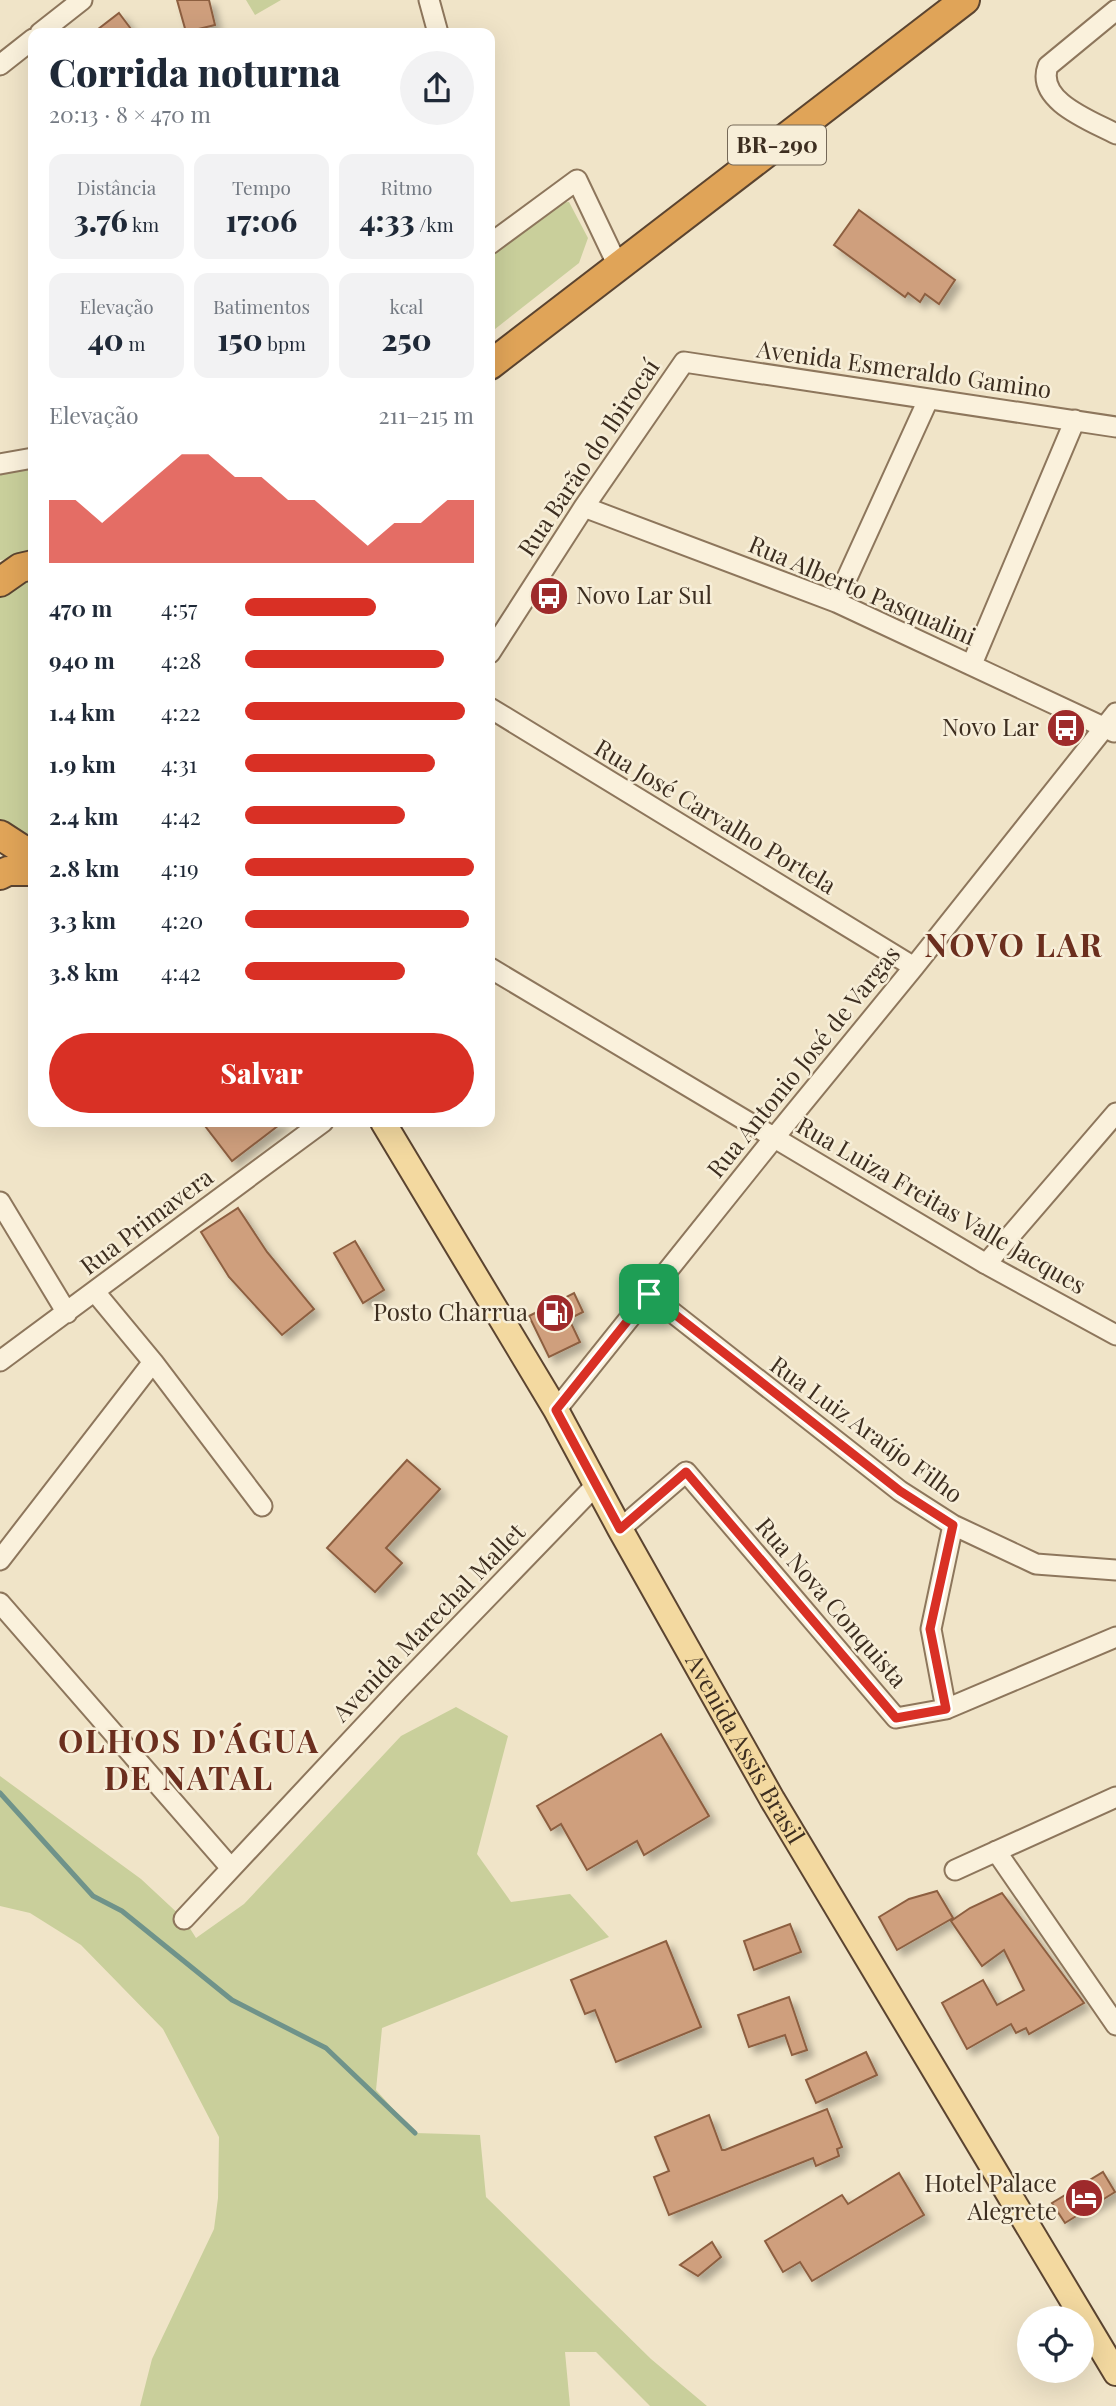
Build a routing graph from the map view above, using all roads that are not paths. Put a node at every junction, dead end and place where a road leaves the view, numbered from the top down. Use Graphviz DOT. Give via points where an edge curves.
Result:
graph roads {
  1 [pos="82,0"];
  2 [pos="429,0"];
  3 [pos="965,0"];
  4 [pos="1116,10"];
  5 [pos="46,28"];
  6 [pos="437,28"];
  7 [pos="28,43"];
  8 [pos="0,65"];
  9 [pos="1116,134"];
  10 [pos="495,238"];
  11 [pos="618,266"];
  12 [pos="495,361"];
  13 [pos="684,362"];
  14 [pos="928,400"];
  15 [pos="1075,420"];
  16 [pos="1116,427"];
  17 [pos="28,459"];
  18 [pos="0,464"];
  19 [pos="584,507"];
  20 [pos="28,566"];
  21 [pos="0,582"];
  22 [pos="836,602"];
  23 [pos="495,645"];
  24 [pos="972,664"];
  25 [pos="495,711"];
  26 [pos="1112,724"];
  27 [pos="0,835"];
  28 [pos="28,852"];
  29 [pos="28,870"];
  30 [pos="0,874"];
  31 [pos="914,967"];
  32 [pos="495,971"];
  33 [pos="1116,1113"];
  34 [pos="316,1127"];
  35 [pos="386,1127"];
  36 [pos="774,1138"];
  37 [pos="0,1202"];
  38 [pos="986,1264"];
  39 [pos="95,1292"];
  40 [pos="649,1294"];
  41 [pos="67,1313"];
  42 [pos="1116,1335"];
  43 [pos="0,1361"];
  44 [pos="153,1362"];
  45 [pos="556,1410"];
  46 [pos="596,1485"];
  47 [pos="262,1506"];
  48 [pos="953,1525"];
  49 [pos="620,1529"];
  50 [pos="0,1560"];
  51 [pos="1116,1570"];
  52 [pos="0,1603"];
  53 [pos="1116,1637"];
  54 [pos="946,1709"];
  55 [pos="1116,1797"];
  56 [pos="996,1852"];
  57 [pos="230,1867"];
  58 [pos="955,1870"];
  59 [pos="184,1919"];
  60 [pos="1116,2025"];
  61 [pos="1116,2373"];
  1 -- 5 [label="street"];
  2 -- 6 [label="street"];
  3 -- 11 [label="highway, BR-290"];
  4 -- 9 [label="street" via="1048,66 1044,75 1055,100"];
  7 -- 8 [label="street"];
  10 -- 11 [label="street" via="577,180"];
  11 -- 12 [label="highway, BR-290"];
  13 -- 14 [label="street, Avenida Esmeraldo Gamino"];
  13 -- 19 [label="street, Rua Barão do Ibirocaí"];
  14 -- 15 [label="street, Avenida Esmeraldo Gamino"];
  14 -- 22 [label="street"];
  15 -- 16 [label="street, Avenida Esmeraldo Gamino"];
  15 -- 24 [label="street"];
  17 -- 18 [label="street"];
  19 -- 22 [label="street, Rua Alberto Pasqualini"];
  19 -- 23 [label="street, Rua Barão do Ibirocaí"];
  20 -- 21 [label="highway"];
  22 -- 24 [label="street, Rua Alberto Pasqualini"];
  24 -- 26 [label="street, Rua Alberto Pasqualini"];
  25 -- 31 [label="street, Rua José Carvalho Portela"];
  26 -- 31 [label="street, Rua Antonio José de Vargas"];
  27 -- 28 [label="highway"];
  29 -- 30 [label="highway"];
  31 -- 36 [label="street, Rua Antonio José de Vargas"];
  32 -- 36 [label="street, Rua Luiza Freitas Valle Jacques"];
  33 -- 38 [label="street"];
  34 -- 39 [label="street, Rua Primavera"];
  35 -- 45 [label="main road, Avenida Assis Brasil"];
  36 -- 38 [label="street, Rua Luiza Freitas Valle Jacques"];
  36 -- 40 [label="street, Rua Antonio José de Vargas"];
  37 -- 41 [label="street"];
  38 -- 42 [label="street, Rua Luiza Freitas Valle Jacques"];
  39 -- 41 [label="street, Rua Primavera"];
  39 -- 44 [label="street"];
  40 -- 45 [label="street, Rua Antonio José de Vargas"];
  40 -- 48 [label="street, Rua Luiz Araújo Filho" via="900,1491"];
  41 -- 43 [label="street, Rua Primavera"];
  44 -- 47 [label="street"];
  44 -- 50 [label="street"];
  45 -- 46 [label="main road, Avenida Assis Brasil"];
  46 -- 49 [label="main road, Avenida Assis Brasil"];
  46 -- 57 [label="street, Avenida Marechal Mallet"];
  48 -- 51 [label="street, Rua Luiz Araújo Filho" via="1036,1564"];
  48 -- 54 [label="street" via="930,1629"];
  49 -- 54 [label="street, Rua Nova Conquista" via="686,1472 896,1718"];
  49 -- 61 [label="main road, Avenida Assis Brasil" via="772,1799"];
  52 -- 57 [label="street"];
  53 -- 54 [label="street, Rua Nova Conquista"];
  55 -- 56 [label="street"];
  56 -- 58 [label="street"];
  56 -- 60 [label="street"];
  57 -- 59 [label="street, Avenida Marechal Mallet"];
}
